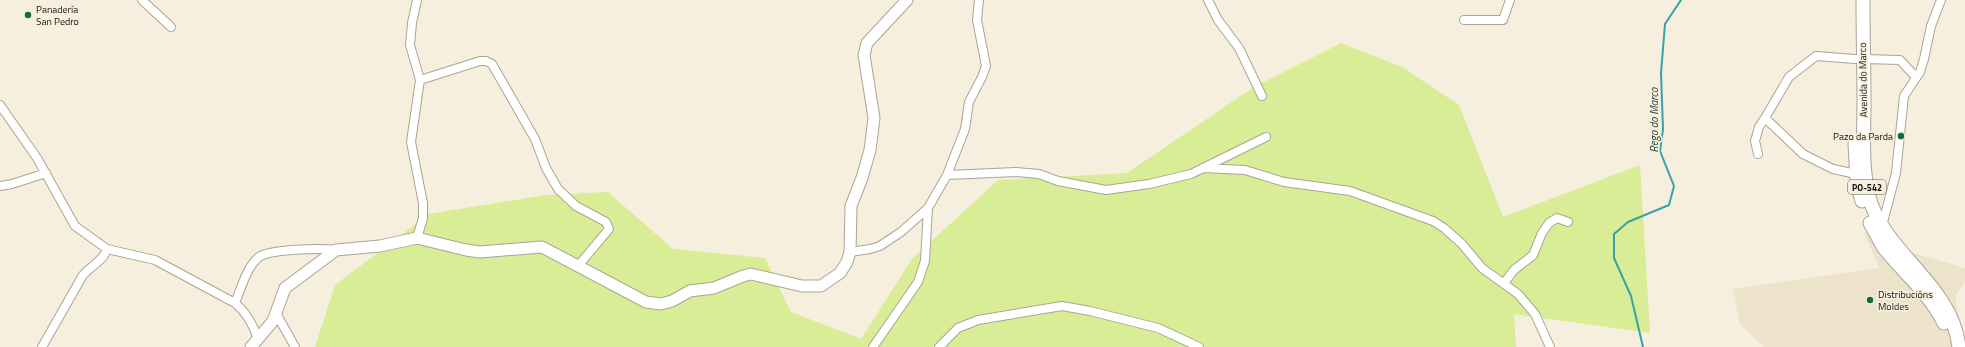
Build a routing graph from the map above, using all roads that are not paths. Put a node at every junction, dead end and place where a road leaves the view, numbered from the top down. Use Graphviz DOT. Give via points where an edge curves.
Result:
graph roads {
  1 [pos="142,0"];
  2 [pos="417,0"];
  3 [pos="906,0"];
  4 [pos="979,0"];
  5 [pos="1208,0"];
  6 [pos="1510,0"];
  7 [pos="1856,0"];
  8 [pos="1864,0"];
  9 [pos="1940,0"];
  10 [pos="1464,20"];
  11 [pos="171,27"];
  12 [pos="1861,59"];
  13 [pos="1918,75"];
  14 [pos="420,80"];
  15 [pos="1262,96"];
  16 [pos="0,105"];
  17 [pos="1765,118"];
  18 [pos="1266,137"];
  19 [pos="1758,154"];
  20 [pos="1203,168"];
  21 [pos="46,173"];
  22 [pos="1856,174"];
  23 [pos="947,175"];
  24 [pos="0,186"];
  25 [pos="928,208"];
  26 [pos="1568,222"];
  27 [pos="1882,227"];
  28 [pos="417,238"];
  29 [pos="108,249"];
  30 [pos="850,252"];
  31 [pos="324,253"];
  32 [pos="578,266"];
  33 [pos="1504,283"];
  34 [pos="235,303"];
  35 [pos="277,315"];
  36 [pos="254,343"];
  37 [pos="1958,345"];
  38 [pos="42,347"];
  39 [pos="294,347"];
  40 [pos="873,347"];
  41 [pos="939,347"];
  42 [pos="1199,347"];
  43 [pos="1550,347"];
  1 -- 11 [label="street"];
  2 -- 14 [label="street" via="410,45"];
  3 -- 30 [label="street" via="867,43 864,55 874,118 868,157 851,206"];
  4 -- 23 [label="street" via="977,20 986,66 969,102 965,129"];
  5 -- 15 [label="street" via="1218,20 1239,48"];
  6 -- 10 [label="street" via="1504,20"];
  7 -- 12 [label="main road, Avenida do Marco / PO-542"];
  8 -- 12 [label="main road, Avenida do Marco / PO-542"];
  9 -- 13 [label="street"];
  12 -- 13 [label="street" via="1900,60 1913,74"];
  12 -- 17 [label="street" via="1816,56 1789,77"];
  12 -- 22 [label="main road, Avenida do Marco / PO-542"];
  12 -- 27 [label="main road, Avenida do Marco / PO-542" via="1867,187 1874,212"];
  13 -- 27 [label="street" via="1904,96 1896,173"];
  14 -- 28 [label="street" via="411,142 423,203 423,218"];
  14 -- 32 [label="street" via="480,60 492,64 535,139 546,168 558,189 576,206 606,222 609,229"];
  16 -- 21 [label="street"];
  17 -- 19 [label="street" via="1755,141"];
  17 -- 22 [label="street" via="1803,154 1833,169"];
  18 -- 20 [label="street"];
  20 -- 23 [label="street" via="1191,174 1149,184 1106,190 1058,181 1039,174 1016,172"];
  20 -- 33 [label="street" via="1245,170 1284,182 1350,191 1424,217 1444,228 1479,264"];
  21 -- 24 [label="street"];
  21 -- 29 [label="street" via="75,226"];
  22 -- 37 [label="main road, Avenida do Marco / PO-542" via="1866,215 1884,247 1937,310"];
  23 -- 25 [label="street"];
  25 -- 30 [label="street" via="901,232 880,246"];
  25 -- 40 [label="street" via="926,261 918,282"];
  26 -- 33 [label="street" via="1557,218 1549,223 1533,255 1514,270"];
  27 -- 37 [label="main road, Avenida do Marco / PO-542" via="1898,250 1942,300 1952,320"];
  28 -- 31 [label="street" via="380,246"];
  28 -- 32 [label="street" via="480,252 542,247"];
  29 -- 34 [label="street" via="156,260"];
  29 -- 38 [label="street" via="105,257 83,275"];
  30 -- 32 [label="street" via="840,273 822,286 802,286 752,274 714,288 690,291 661,304 646,302"];
  31 -- 34 [label="street" via="284,251 260,256 252,266"];
  31 -- 35 [label="street" via="285,288"];
  33 -- 43 [label="street" via="1518,294 1535,314"];
  34 -- 36 [label="street" via="244,311 254,327"];
  35 -- 36 [label="street"];
  35 -- 39 [label="street"];
  41 -- 42 [label="street" via="958,328 978,320 1062,306 1158,328"];
}
